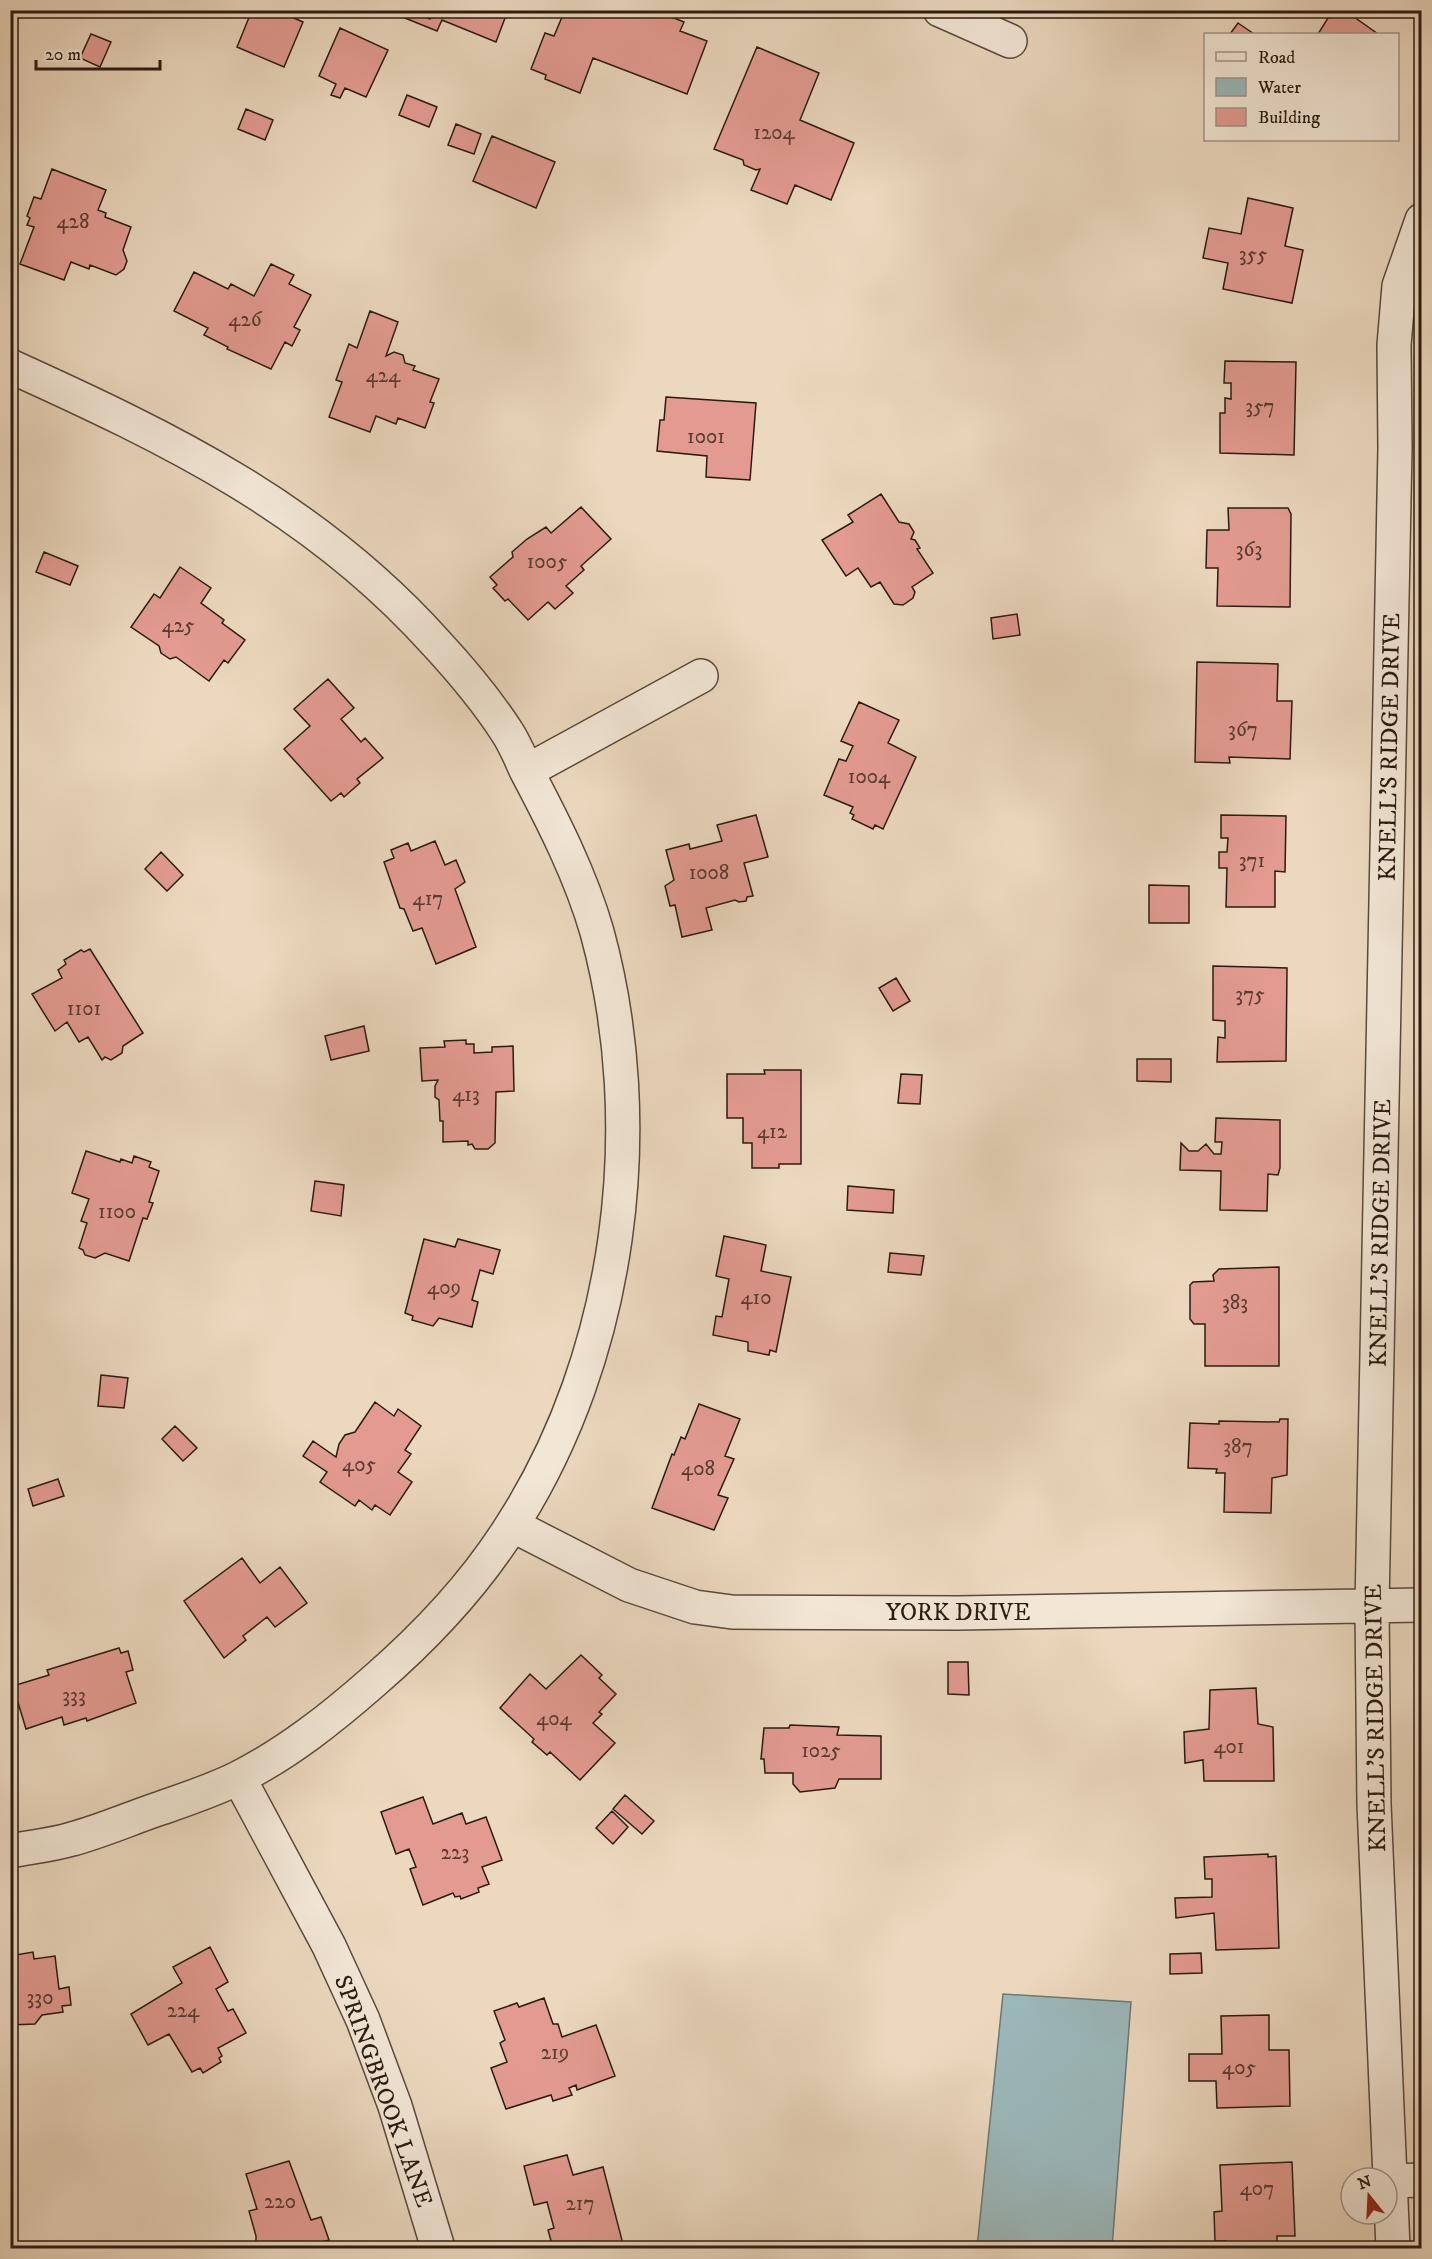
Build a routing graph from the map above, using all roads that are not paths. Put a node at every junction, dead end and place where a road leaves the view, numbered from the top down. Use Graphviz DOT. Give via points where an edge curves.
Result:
graph roads {
  1 [pos="939,10"];
  2 [pos="1010,41"];
  3 [pos="1422,220"];
  4 [pos="10,366"];
  5 [pos="700,676"];
  6 [pos="527,771"];
  7 [pos="512,1525"];
  8 [pos="1422,1605"];
  9 [pos="1372,1606"];
  10 [pos="239,1778"];
  11 [pos="10,1851"];
  12 [pos="1406,2181"];
  13 [pos="438,2248"];
  14 [pos="1393,2248"];
  1 -- 2 [label="street"];
  3 -- 9 [label="street, KNELL'S RIDGE DRIVE" via="1398,286 1394,345"];
  4 -- 6 [label="street" via="138,424 240,480 340,549 411,614 458,667 507,733"];
  5 -- 6 [label="street"];
  6 -- 7 [label="street" via="552,818 596,930 615,1022 623,1114 620,1208 609,1280 583,1377 555,1444"];
  7 -- 9 [label="street, YORK DRIVE" via="629,1585 695,1607 732,1612 958,1613"];
  7 -- 10 [label="street" via="457,1599 409,1651 339,1713"];
  8 -- 9 [label="street, YORK DRIVE"];
  9 -- 12 [label="street, KNELL'S RIDGE DRIVE" via="1374,1803"];
  10 -- 11 [label="street" via="71,1839"];
  10 -- 13 [label="street, SPRINGBROOK LANE" via="329,1946 363,2020 395,2106"];
  12 -- 14 [label="street, KNELL'S RIDGE DRIVE"];
}
